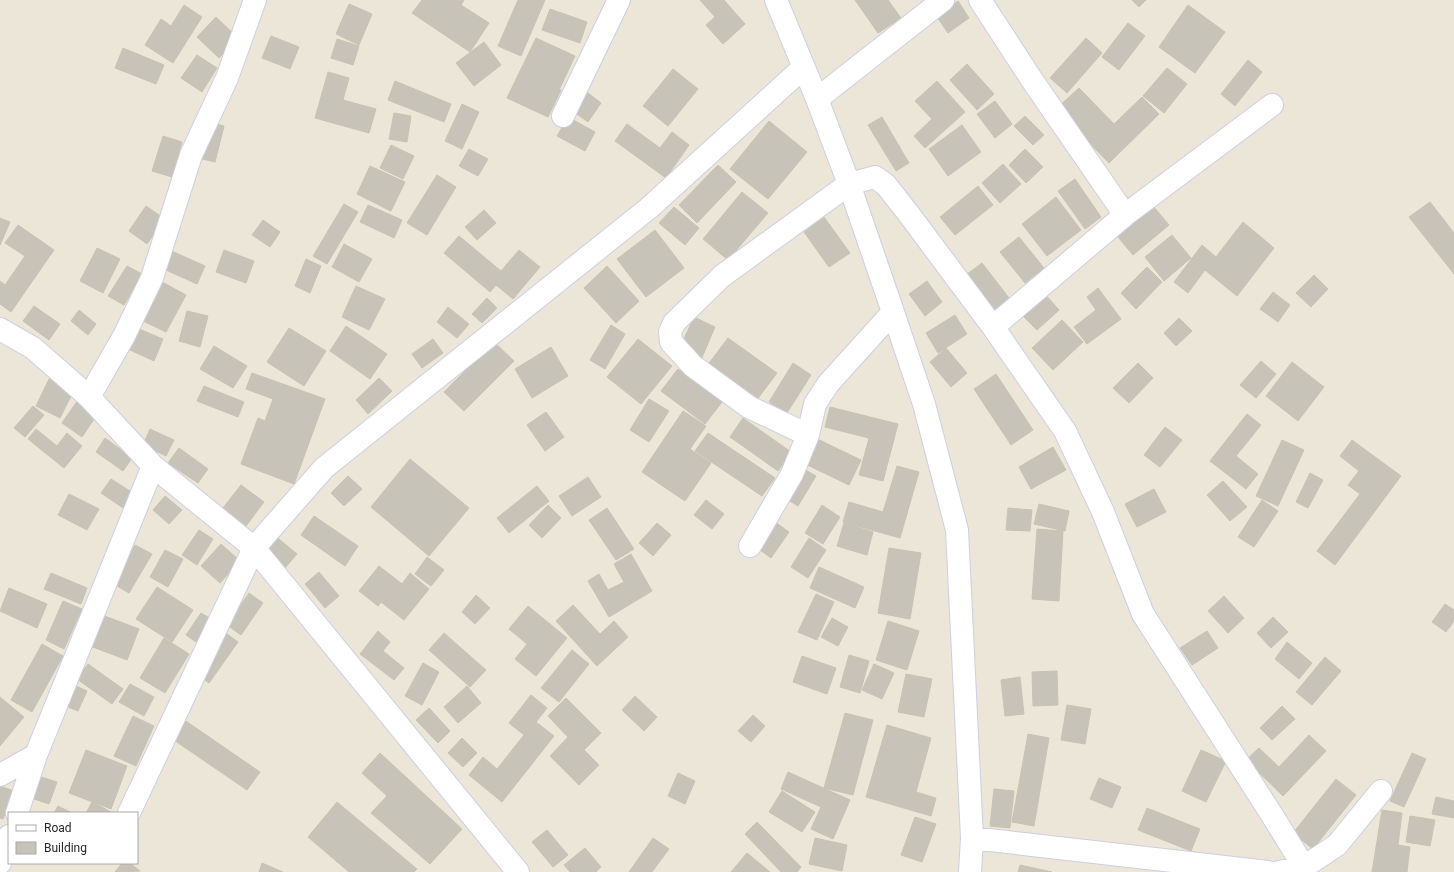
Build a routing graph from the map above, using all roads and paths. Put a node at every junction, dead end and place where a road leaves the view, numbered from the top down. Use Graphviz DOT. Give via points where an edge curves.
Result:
graph roads {
  1 [pos="255,0"];
  2 [pos="619,0"];
  3 [pos="776,0"];
  4 [pos="943,0"];
  5 [pos="980,0"];
  6 [pos="804,67"];
  7 [pos="817,99"];
  8 [pos="1272,105"];
  9 [pos="563,116"];
  10 [pos="849,184"];
  11 [pos="1125,214"];
  12 [pos="893,312"];
  13 [pos="993,327"];
  14 [pos="0,329"];
  15 [pos="89,397"];
  16 [pos="808,435"];
  17 [pos="153,466"];
  18 [pos="750,546"];
  19 [pos="254,548"];
  20 [pos="36,755"];
  21 [pos="0,775"];
  22 [pos="1381,791"];
  23 [pos="17,812"];
  24 [pos="130,812"];
  25 [pos="972,838"];
  26 [pos="8,839"];
  27 [pos="0,863"];
  28 [pos="1304,867"];
  29 [pos="518,872"];
  30 [pos="970,872"];
  31 [pos="1268,872"];
  32 [pos="1279,872"];
  1 -- 15 [label="street" via="227,78 191,154 152,278 124,336"];
  2 -- 9 [label="street"];
  3 -- 6 [label="street"];
  4 -- 7 [label="street"];
  5 -- 11 [label="street"];
  6 -- 7 [label="street"];
  6 -- 19 [label="street" via="649,208 324,468"];
  7 -- 10 [label="street"];
  8 -- 11 [label="street"];
  10 -- 12 [label="street"];
  10 -- 13 [label="street" via="876,177 886,185"];
  10 -- 16 [label="street" via="722,276 674,323 670,332 670,342 693,366 749,407"];
  11 -- 13 [label="street"];
  12 -- 16 [label="street" via="828,384 815,404"];
  12 -- 25 [label="street" via="924,404 956,530"];
  13 -- 28 [label="street" via="1065,431 1103,512 1143,614"];
  14 -- 15 [label="street" via="33,348"];
  15 -- 17 [label="street"];
  16 -- 18 [label="street" via="792,474"];
  17 -- 19 [label="street"];
  17 -- 20 [label="street"];
  19 -- 24 [label="street"];
  19 -- 29 [label="street"];
  20 -- 21 [label="street"];
  20 -- 23 [label="street"];
  22 -- 28 [label="street" via="1337,845"];
  25 -- 30 [label="street"];
  25 -- 31 [label="street"];
  26 -- 27 [label="street"];
  28 -- 32 [label="street"];
}
